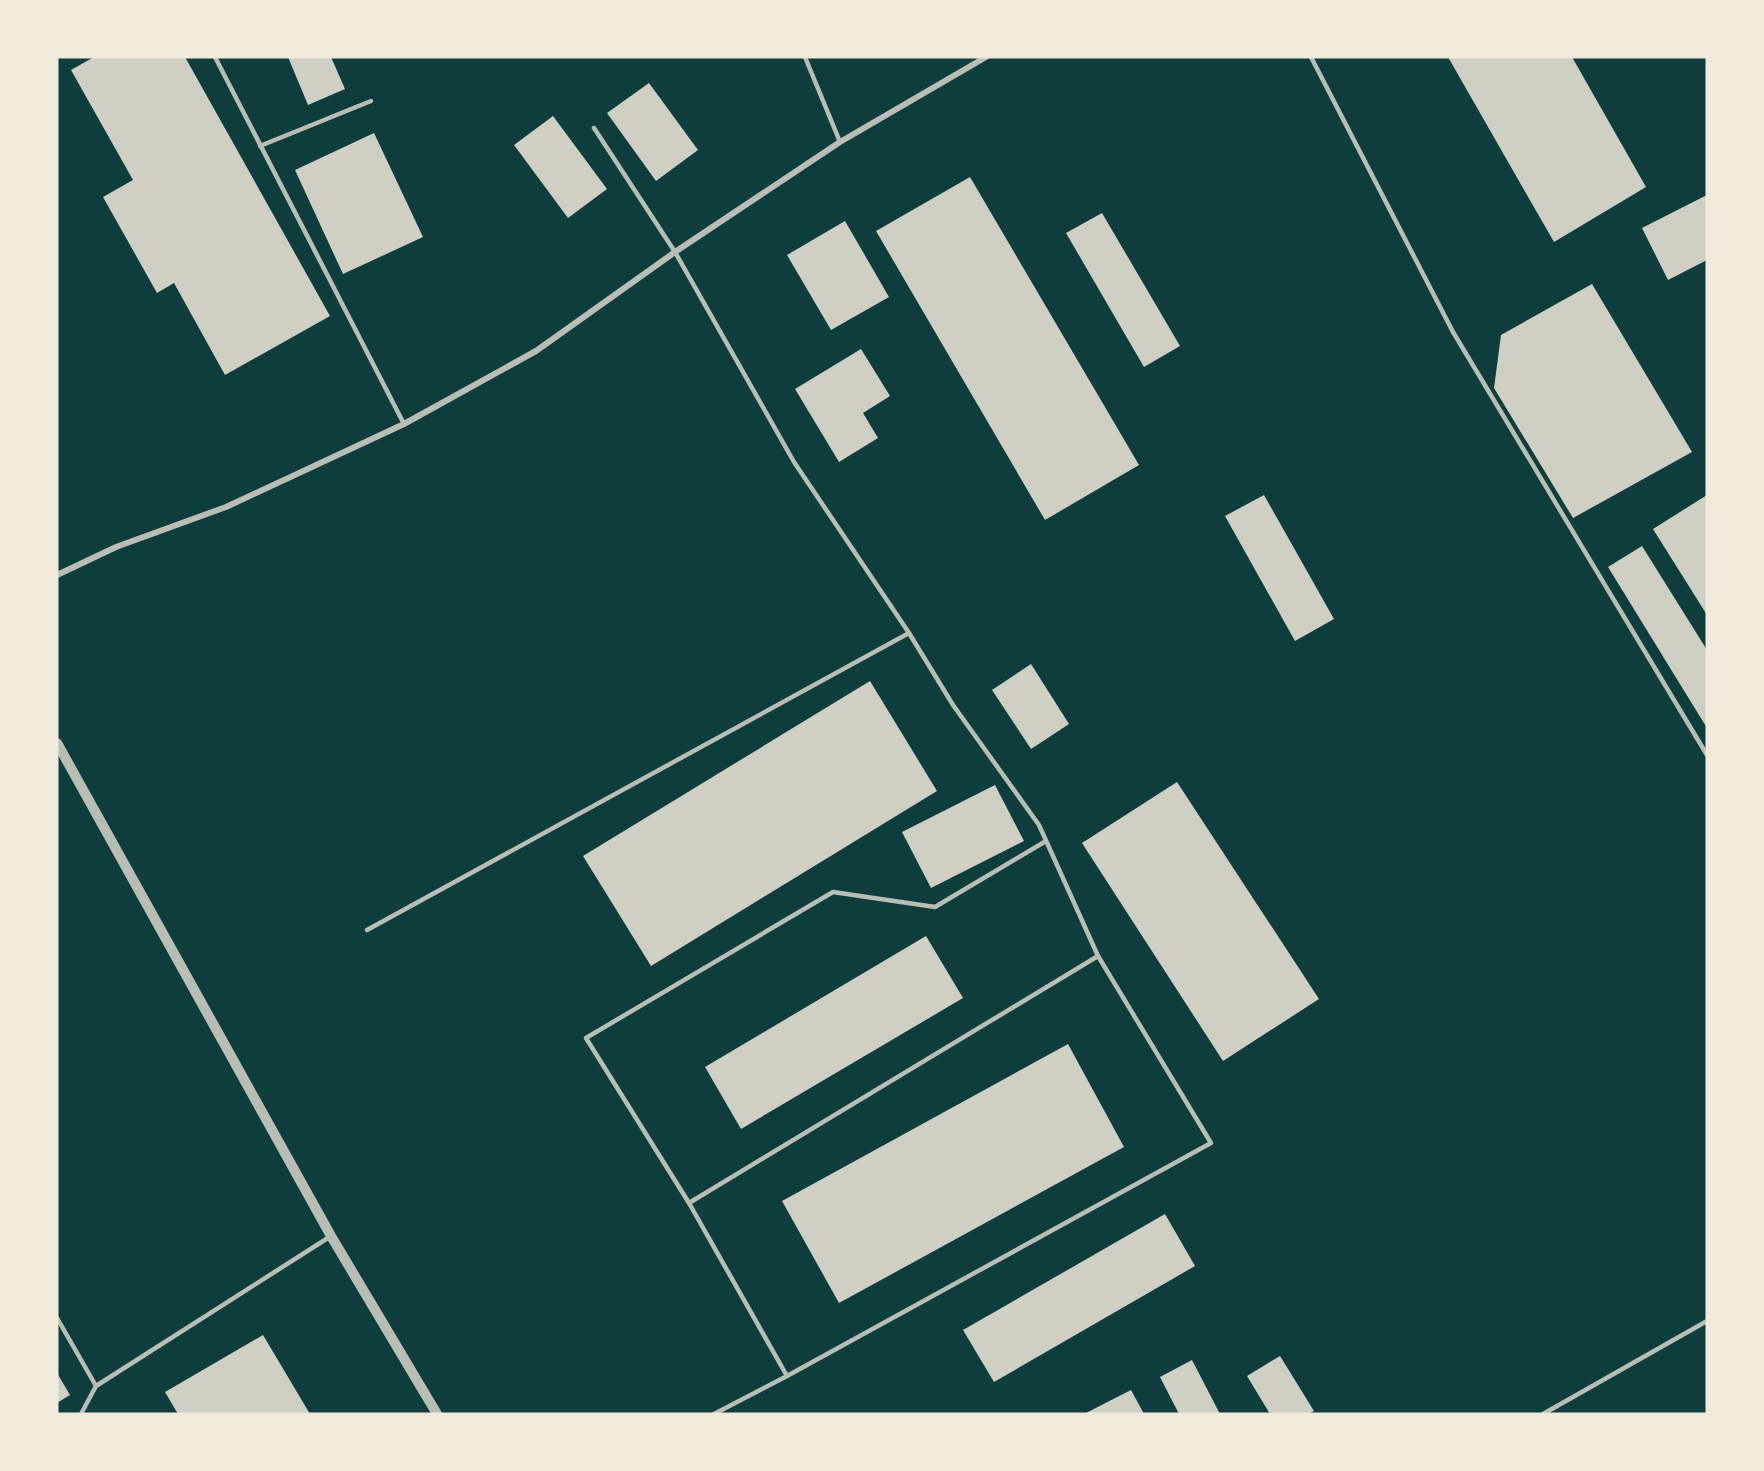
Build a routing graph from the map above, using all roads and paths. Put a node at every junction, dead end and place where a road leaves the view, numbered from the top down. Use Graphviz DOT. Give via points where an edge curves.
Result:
graph roads {
  1 [pos="215,57"];
  2 [pos="805,57"];
  3 [pos="986,57"];
  4 [pos="1311,57"];
  5 [pos="371,101"];
  6 [pos="594,128"];
  7 [pos="840,142"];
  8 [pos="260,146"];
  9 [pos="675,252"];
  10 [pos="404,424"];
  11 [pos="57,575"];
  12 [pos="909,633"];
  13 [pos="57,743"];
  14 [pos="1707,755"];
  15 [pos="1046,841"];
  16 [pos="367,930"];
  17 [pos="1098,956"];
  18 [pos="689,1203"];
  19 [pos="331,1236"];
  20 [pos="57,1318"];
  21 [pos="1707,1321"];
  22 [pos="787,1376"];
  23 [pos="96,1386"];
  24 [pos="81,1414"];
  25 [pos="437,1414"];
  26 [pos="714,1414"];
  27 [pos="1543,1414"];
  1 -- 8 [label="lane"];
  2 -- 7 [label="lane"];
  3 -- 7 [label="street"];
  4 -- 14 [label="lane" via="1453,332"];
  5 -- 8 [label="lane"];
  6 -- 9 [label="lane"];
  7 -- 9 [label="street"];
  8 -- 10 [label="lane"];
  9 -- 10 [label="street" via="536,351"];
  9 -- 12 [label="lane" via="794,462"];
  10 -- 11 [label="street" via="226,507 116,547"];
  12 -- 15 [label="lane"];
  12 -- 16 [label="lane"];
  13 -- 19 [label="street"];
  15 -- 17 [label="lane"];
  15 -- 18 [label="lane" via="935,906 834,892 585,1038"];
  17 -- 18 [label="lane"];
  17 -- 22 [label="lane" via="1211,1143"];
  18 -- 22 [label="lane"];
  19 -- 23 [label="lane"];
  19 -- 25 [label="street"];
  20 -- 23 [label="lane"];
  21 -- 27 [label="lane"];
  22 -- 26 [label="lane"];
  23 -- 24 [label="lane"];
}
